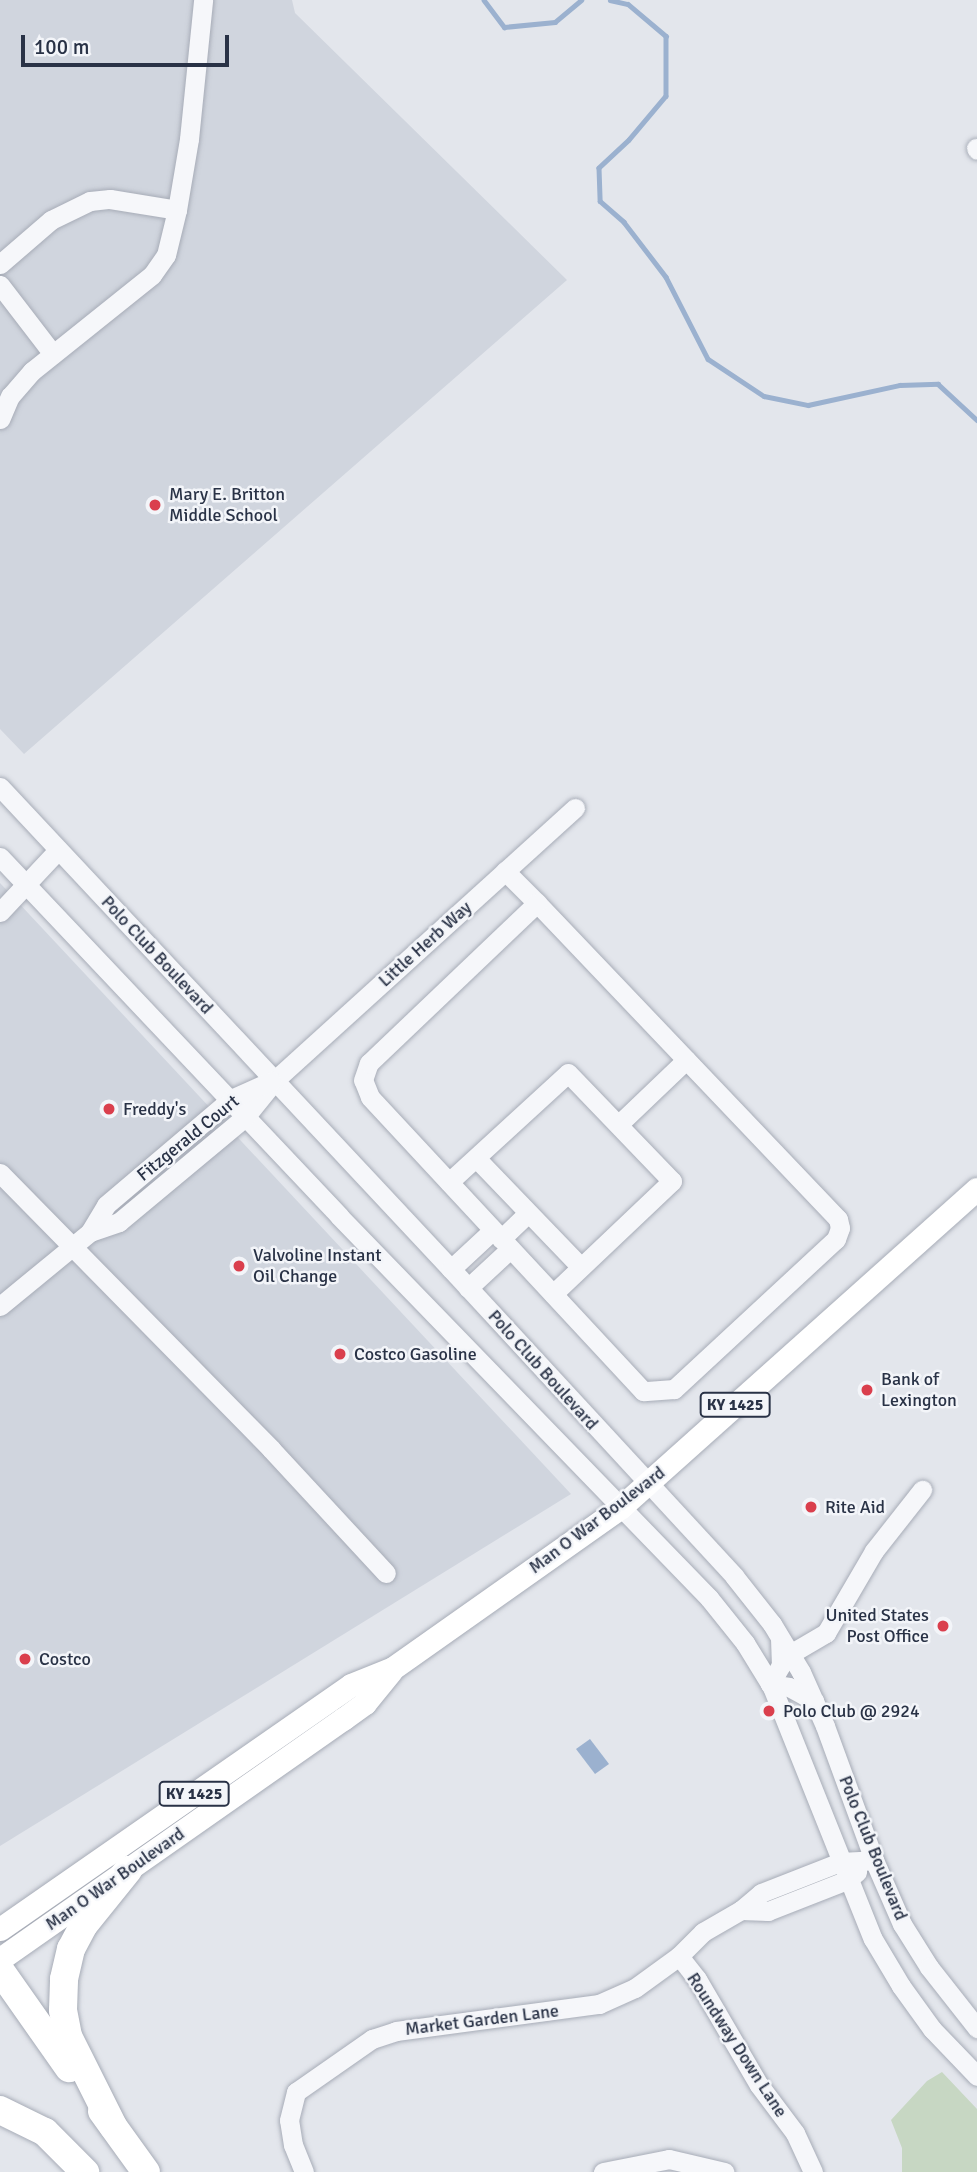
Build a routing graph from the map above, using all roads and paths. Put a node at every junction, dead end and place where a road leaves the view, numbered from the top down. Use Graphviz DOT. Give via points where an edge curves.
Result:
graph roads {
  1 [pos="204,0"];
  2 [pos="177,210"];
  3 [pos="0,264"];
  4 [pos="0,285"];
  5 [pos="53,354"];
  6 [pos="0,419"];
  7 [pos="0,787"];
  8 [pos="575,808"];
  9 [pos="58,850"];
  10 [pos="0,856"];
  11 [pos="505,871"];
  12 [pos="25,883"];
  13 [pos="537,903"];
  14 [pos="0,912"];
  15 [pos="686,1060"];
  16 [pos="275,1080"];
  17 [pos="231,1099"];
  18 [pos="246,1116"];
  19 [pos="619,1124"];
  20 [pos="475,1158"];
  21 [pos="0,1173"];
  22 [pos="449,1182"];
  23 [pos="977,1189"];
  24 [pos="528,1213"];
  25 [pos="90,1232"];
  26 [pos="502,1239"];
  27 [pos="71,1249"];
  28 [pos="581,1267"];
  29 [pos="451,1269"];
  30 [pos="468,1288"];
  31 [pos="553,1294"];
  32 [pos="0,1306"];
  33 [pos="648,1484"];
  34 [pos="922,1490"];
  35 [pos="621,1507"];
  36 [pos="386,1573"];
  37 [pos="779,1635"];
  38 [pos="790,1654"];
  39 [pos="393,1668"];
  40 [pos="770,1684"];
  41 [pos="814,1701"];
  42 [pos="873,1860"];
  43 [pos="128,1870"];
  44 [pos="844,1871"];
  45 [pos="0,1928"];
  46 [pos="679,1956"];
  47 [pos="0,1959"];
  48 [pos="0,1970"];
  49 [pos="977,2028"];
  50 [pos="977,2076"];
  51 [pos="0,2110"];
  52 [pos="113,2126"];
  53 [pos="85,2172"];
  54 [pos="146,2172"];
  55 [pos="304,2172"];
  56 [pos="603,2172"];
  57 [pos="724,2172"];
  58 [pos="813,2172"];
  1 -- 2 [label="street"];
  2 -- 3 [label="street" via="110,199 90,201 51,220"];
  2 -- 5 [label="street" via="166,256 152,275"];
  4 -- 5 [label="street"];
  5 -- 6 [label="street" via="10,396"];
  7 -- 9 [label="street, Polo Club Boulevard"];
  8 -- 11 [label="street, Little Herb Way"];
  9 -- 12 [label="street"];
  9 -- 16 [label="street, Polo Club Boulevard"];
  10 -- 12 [label="street, Polo Club Boulevard"];
  11 -- 13 [label="street"];
  11 -- 16 [label="street, Little Herb Way"];
  12 -- 14 [label="street"];
  12 -- 17 [label="street, Polo Club Boulevard"];
  13 -- 15 [label="street"];
  13 -- 22 [label="street" via="369,1063 363,1080 370,1097"];
  15 -- 19 [label="street"];
  15 -- 31 [label="street" via="838,1219 836,1239 674,1389 661,1392 643,1391"];
  16 -- 17 [label="street, Fitzgerald Court"];
  16 -- 18 [label="street, Fitzgerald Court"];
  16 -- 29 [label="street, Polo Club Boulevard"];
  17 -- 18 [label="street, Polo Club Boulevard"];
  17 -- 25 [label="street, Fitzgerald Court" via="106,1205"];
  18 -- 25 [label="street, Fitzgerald Court" via="119,1222"];
  18 -- 35 [label="street, Polo Club Boulevard"];
  19 -- 20 [label="street" via="568,1073"];
  19 -- 28 [label="street" via="672,1181"];
  20 -- 22 [label="street"];
  20 -- 24 [label="street"];
  21 -- 27 [label="street"];
  22 -- 26 [label="street"];
  23 -- 33 [label="main road, Man O War Boulevard / KY 1425"];
  24 -- 26 [label="street"];
  24 -- 28 [label="street"];
  25 -- 27 [label="street, Fitzgerald Court"];
  26 -- 29 [label="street"];
  26 -- 30 [label="street"];
  26 -- 31 [label="street"];
  27 -- 32 [label="street, Fitzgerald Court"];
  27 -- 36 [label="street" via="271,1449"];
  28 -- 31 [label="street"];
  29 -- 30 [label="street, Polo Club Boulevard"];
  30 -- 33 [label="street, Polo Club Boulevard"];
  33 -- 35 [label="main road, Man O War Boulevard / KY 1425"];
  33 -- 37 [label="street, Polo Club Boulevard" via="734,1576"];
  34 -- 38 [label="street" via="874,1551 826,1633"];
  35 -- 39 [label="main road, Man O War Boulevard / KY 1425"];
  35 -- 40 [label="street, Polo Club Boulevard" via="709,1598"];
  37 -- 38 [label="street, Polo Club Boulevard"];
  37 -- 40 [label="street" via="781,1665"];
  38 -- 41 [label="street, Polo Club Boulevard"];
  39 -- 43 [label="main road, Man O War Boulevard / KY 1425" via="365,1703 344,1720"];
  39 -- 45 [label="main road, Man O War Boulevard / KY 1425" via="351,1685"];
  40 -- 41 [label="street" via="789,1687"];
  40 -- 44 [label="street, Polo Club Boulevard"];
  41 -- 42 [label="street, Polo Club Boulevard"];
  42 -- 44 [label="street, Market Garden Lane"];
  42 -- 49 [label="street, Polo Club Boulevard" via="902,1924"];
  43 -- 47 [label="main road, Man O War Boulevard / KY 1425"];
  43 -- 52 [label="highway" via="83,1926 71,1949 64,1979 68,2036"];
  44 -- 46 [label="street, Market Garden Lane" via="761,1893 703,1932"];
  44 -- 50 [label="street, Polo Club Boulevard" via="873,1939 901,1986 932,2029"];
  46 -- 55 [label="street, Market Garden Lane" via="635,1988 599,2004 408,2029 372,2039 296,2092 289,2120"];
  46 -- 58 [label="street, Roundway Down Lane" via="759,2085 795,2133"];
  48 -- 52 [label="highway"];
  51 -- 53 [label="highway" via="45,2132"];
  52 -- 54 [label="highway"];
  56 -- 57 [label="street" via="669,2159"];
}
